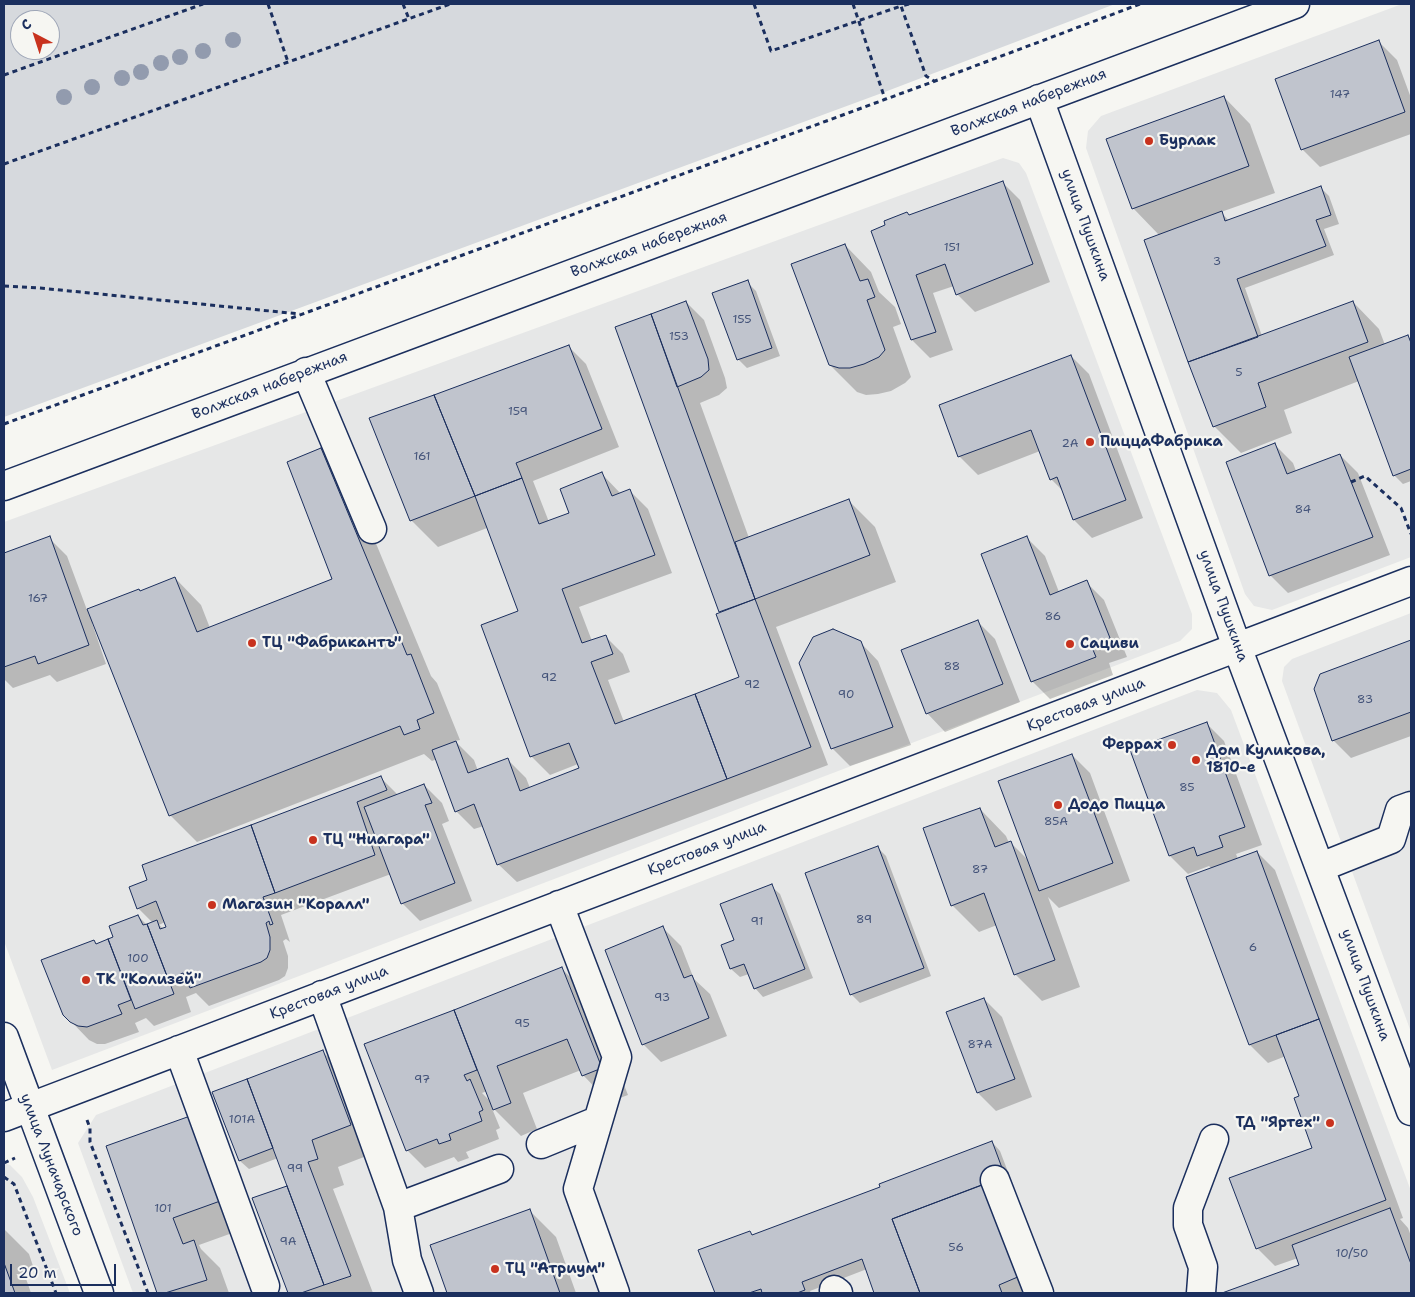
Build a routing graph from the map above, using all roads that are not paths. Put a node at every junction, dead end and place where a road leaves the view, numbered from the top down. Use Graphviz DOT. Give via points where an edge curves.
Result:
graph roads {
  1 [pos="1295,4"];
  2 [pos="1039,99"];
  3 [pos="306,372"];
  4 [pos="4,486"];
  5 [pos="372,529"];
  6 [pos="1411,581"];
  7 [pos="1238,647"];
  8 [pos="1411,806"];
  9 [pos="1321,868"];
  10 [pos="559,905"];
  11 [pos="322,995"];
  12 [pos="4,1037"];
  13 [pos="179,1050"];
  14 [pos="29,1107"];
  15 [pos="1411,1111"];
  16 [pos="4,1117"];
  17 [pos="597,1121"];
  18 [pos="1214,1139"];
  19 [pos="541,1144"];
  20 [pos="499,1169"];
  21 [pos="995,1180"];
  22 [pos="398,1207"];
  23 [pos="266,1286"];
  24 [pos="99,1293"];
  25 [pos="419,1293"];
  26 [pos="615,1293"];
  27 [pos="1040,1293"];
  28 [pos="1201,1293"];
  1 -- 2 [label="street, Волжская набережная"];
  2 -- 3 [label="street, Волжская набережная"];
  2 -- 7 [label="street, улица Пушкина"];
  3 -- 4 [label="street, Волжская набережная"];
  3 -- 5 [label="street"];
  6 -- 7 [label="street, Крестовая улица"];
  7 -- 9 [label="street, улица Пушкина"];
  7 -- 10 [label="street, Крестовая улица"];
  8 -- 9 [label="street" via="1400,810 1391,839"];
  9 -- 15 [label="street, улица Пушкина"];
  10 -- 11 [label="street, Крестовая улица"];
  10 -- 17 [label="street" via="617,1057"];
  11 -- 13 [label="street, Крестовая улица"];
  11 -- 22 [label="street"];
  12 -- 14 [label="street, улица Луначарского"];
  13 -- 14 [label="street, Крестовая улица"];
  13 -- 23 [label="street"];
  14 -- 16 [label="street, Крестовая улица"];
  14 -- 24 [label="street, улица Луначарского"];
  17 -- 19 [label="street"];
  17 -- 26 [label="street" via="578,1188"];
  18 -- 28 [label="street" via="1188,1208 1188,1226 1203,1268"];
  20 -- 22 [label="street"];
  21 -- 27 [label="street"];
  22 -- 25 [label="street" via="407,1260"];
}
